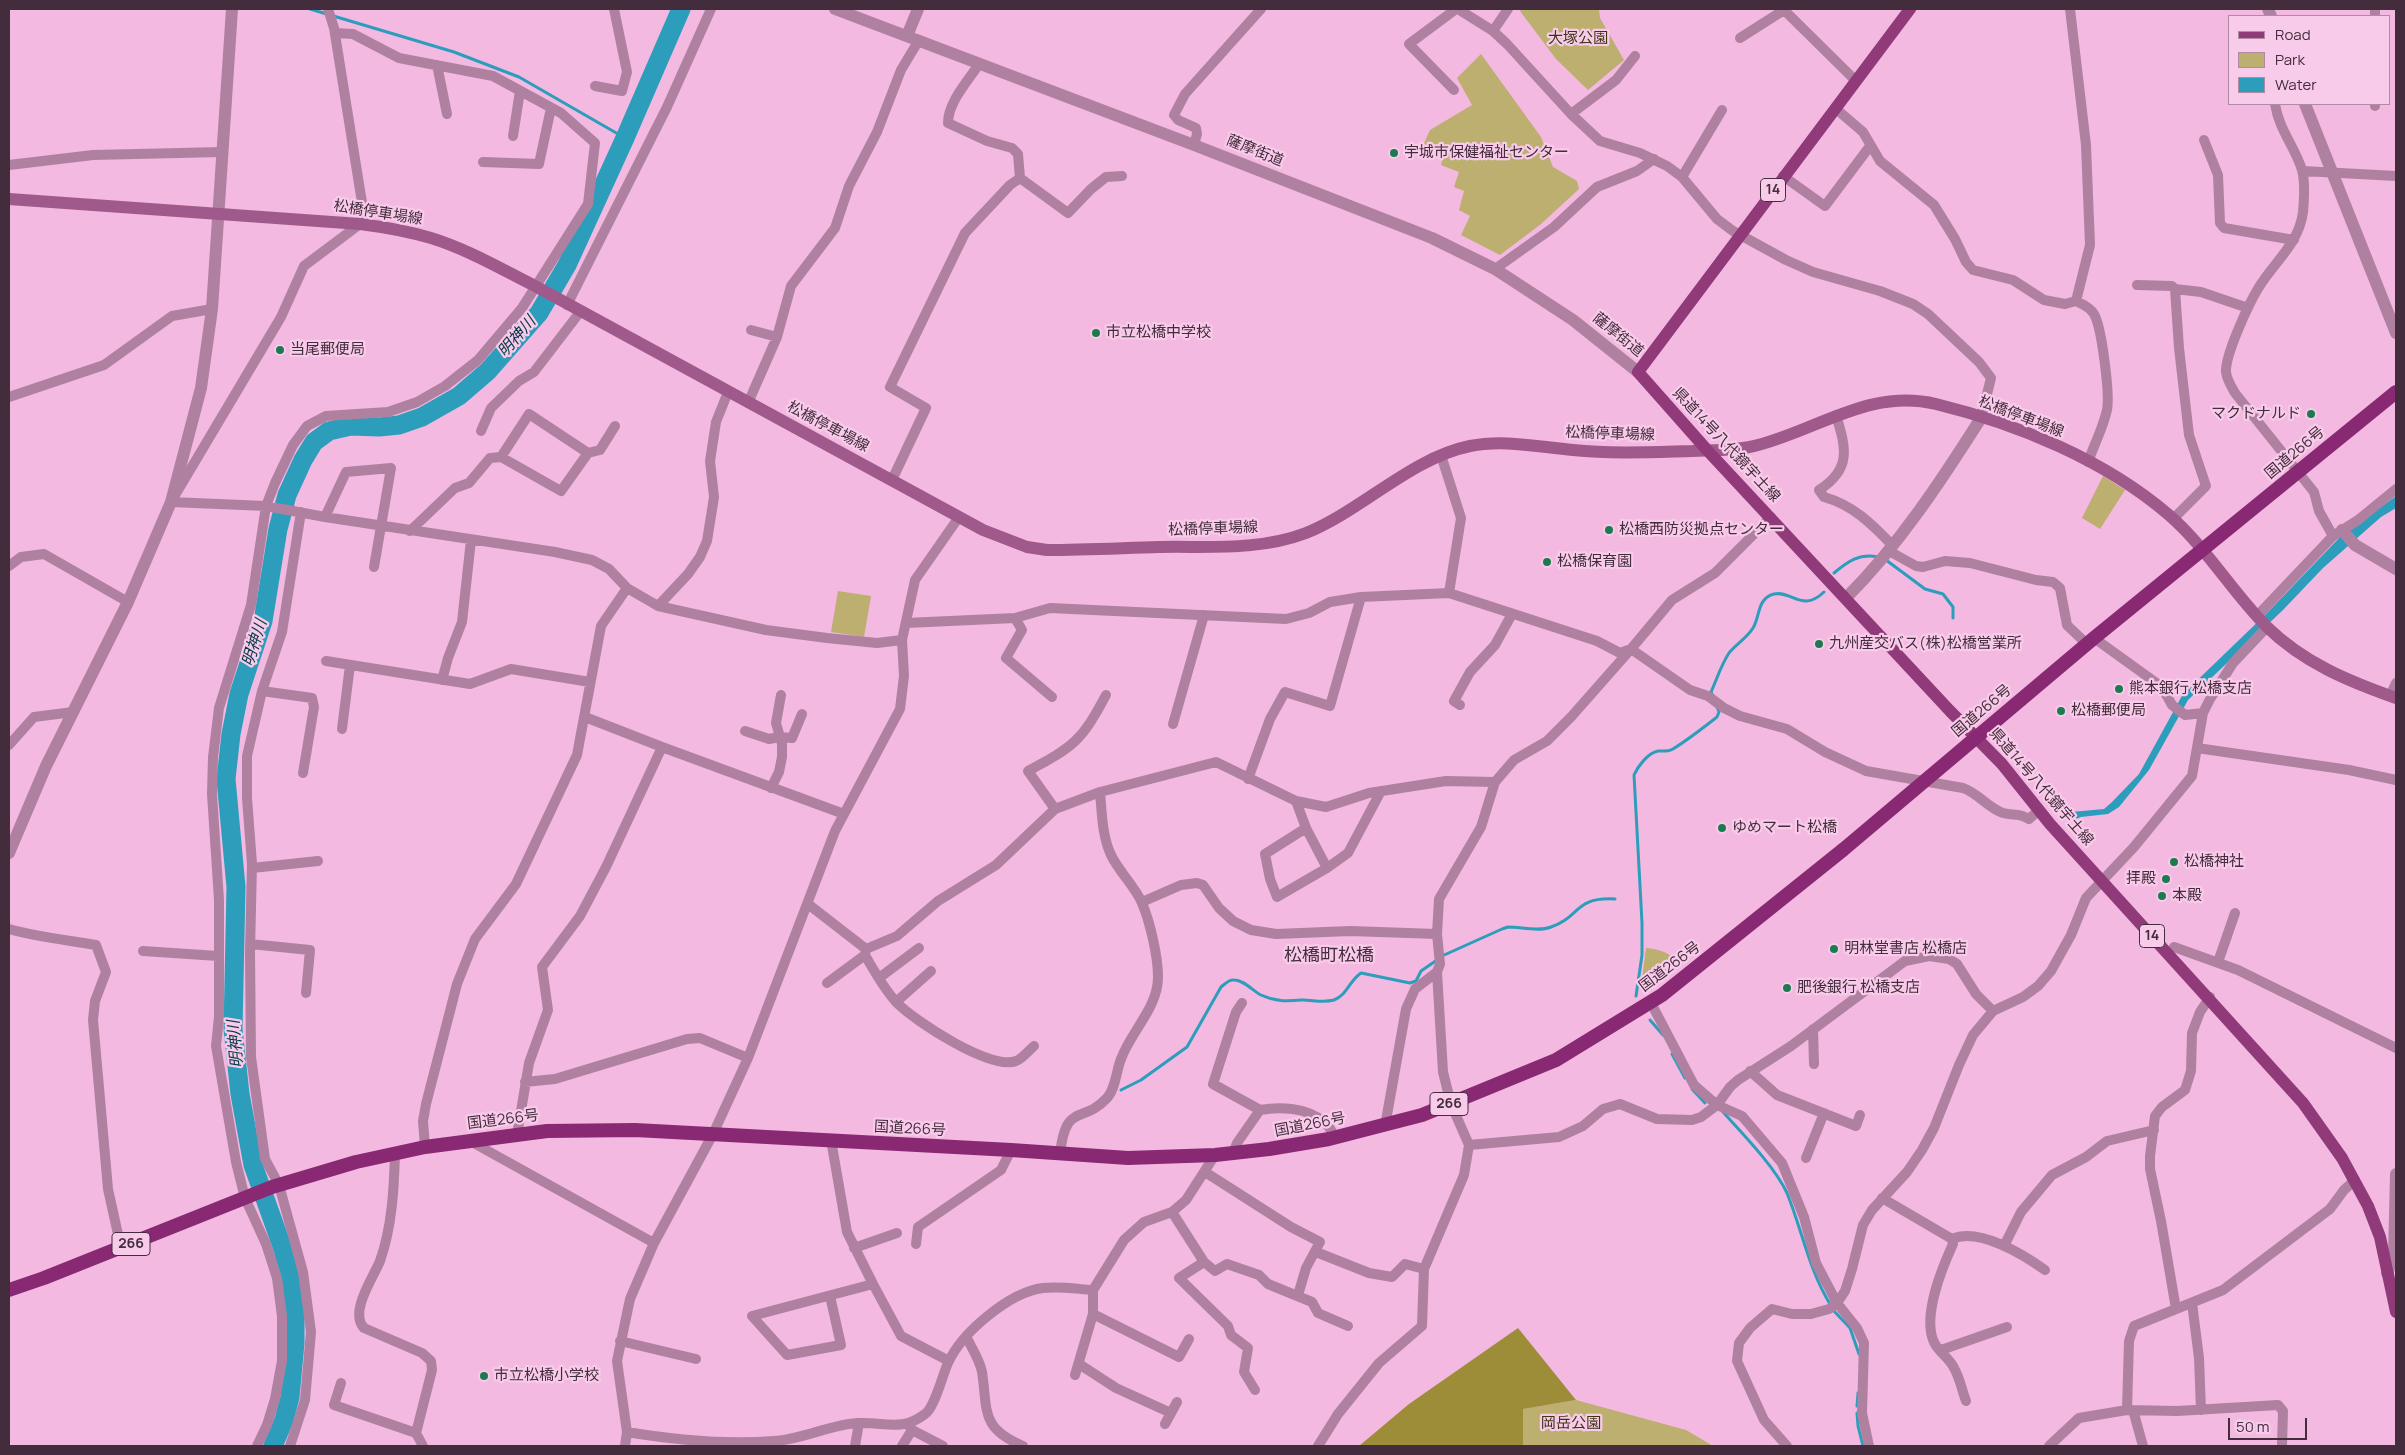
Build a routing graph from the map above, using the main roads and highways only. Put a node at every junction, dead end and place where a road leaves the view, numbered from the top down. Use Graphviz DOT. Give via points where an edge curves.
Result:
graph roads {
  1 [pos="1910,9"];
  2 [pos="9,199"];
  3 [pos="2396,392"];
  4 [pos="1706,450"];
  5 [pos="2203,550"];
  6 [pos="2393,697"];
  7 [pos="1976,737"];
  8 [pos="9,1290"];
  9 [pos="2396,1312"];
  1 -- 4 [label="main road, 県道14号八代鏡宇土線 / 14" via="1638,372"];
  2 -- 4 [label="main road, 松橋停車場線" via="360,224 432,238 538,288 1007,541 1047,550 1252,546 1308,532 1441,455 1466,446 1497,442 1614,453"];
  3 -- 5 [label="highway, 国道266号 / 266"];
  4 -- 5 [label="main road, 松橋停車場線" via="1758,445 1865,405 1890,400 1935,404 2028,434 2088,462 2135,488 2173,518"];
  4 -- 7 [label="main road, 県道14号八代鏡宇土線 / 14"];
  5 -- 6 [label="main road, 松橋停車場線" via="2262,622 2310,662"];
  5 -- 7 [label="highway, 国道266号 / 266"];
  7 -- 8 [label="highway, 国道266号 / 266" via="1651,1003 1556,1060 1451,1104 1385,1126 1233,1153 1128,1158 635,1130 547,1131 470,1140 356,1162 276,1186"];
  7 -- 9 [label="main road, 県道14号八代鏡宇土線 / 14" via="2303,1103 2333,1144 2355,1180 2380,1237"];
}
